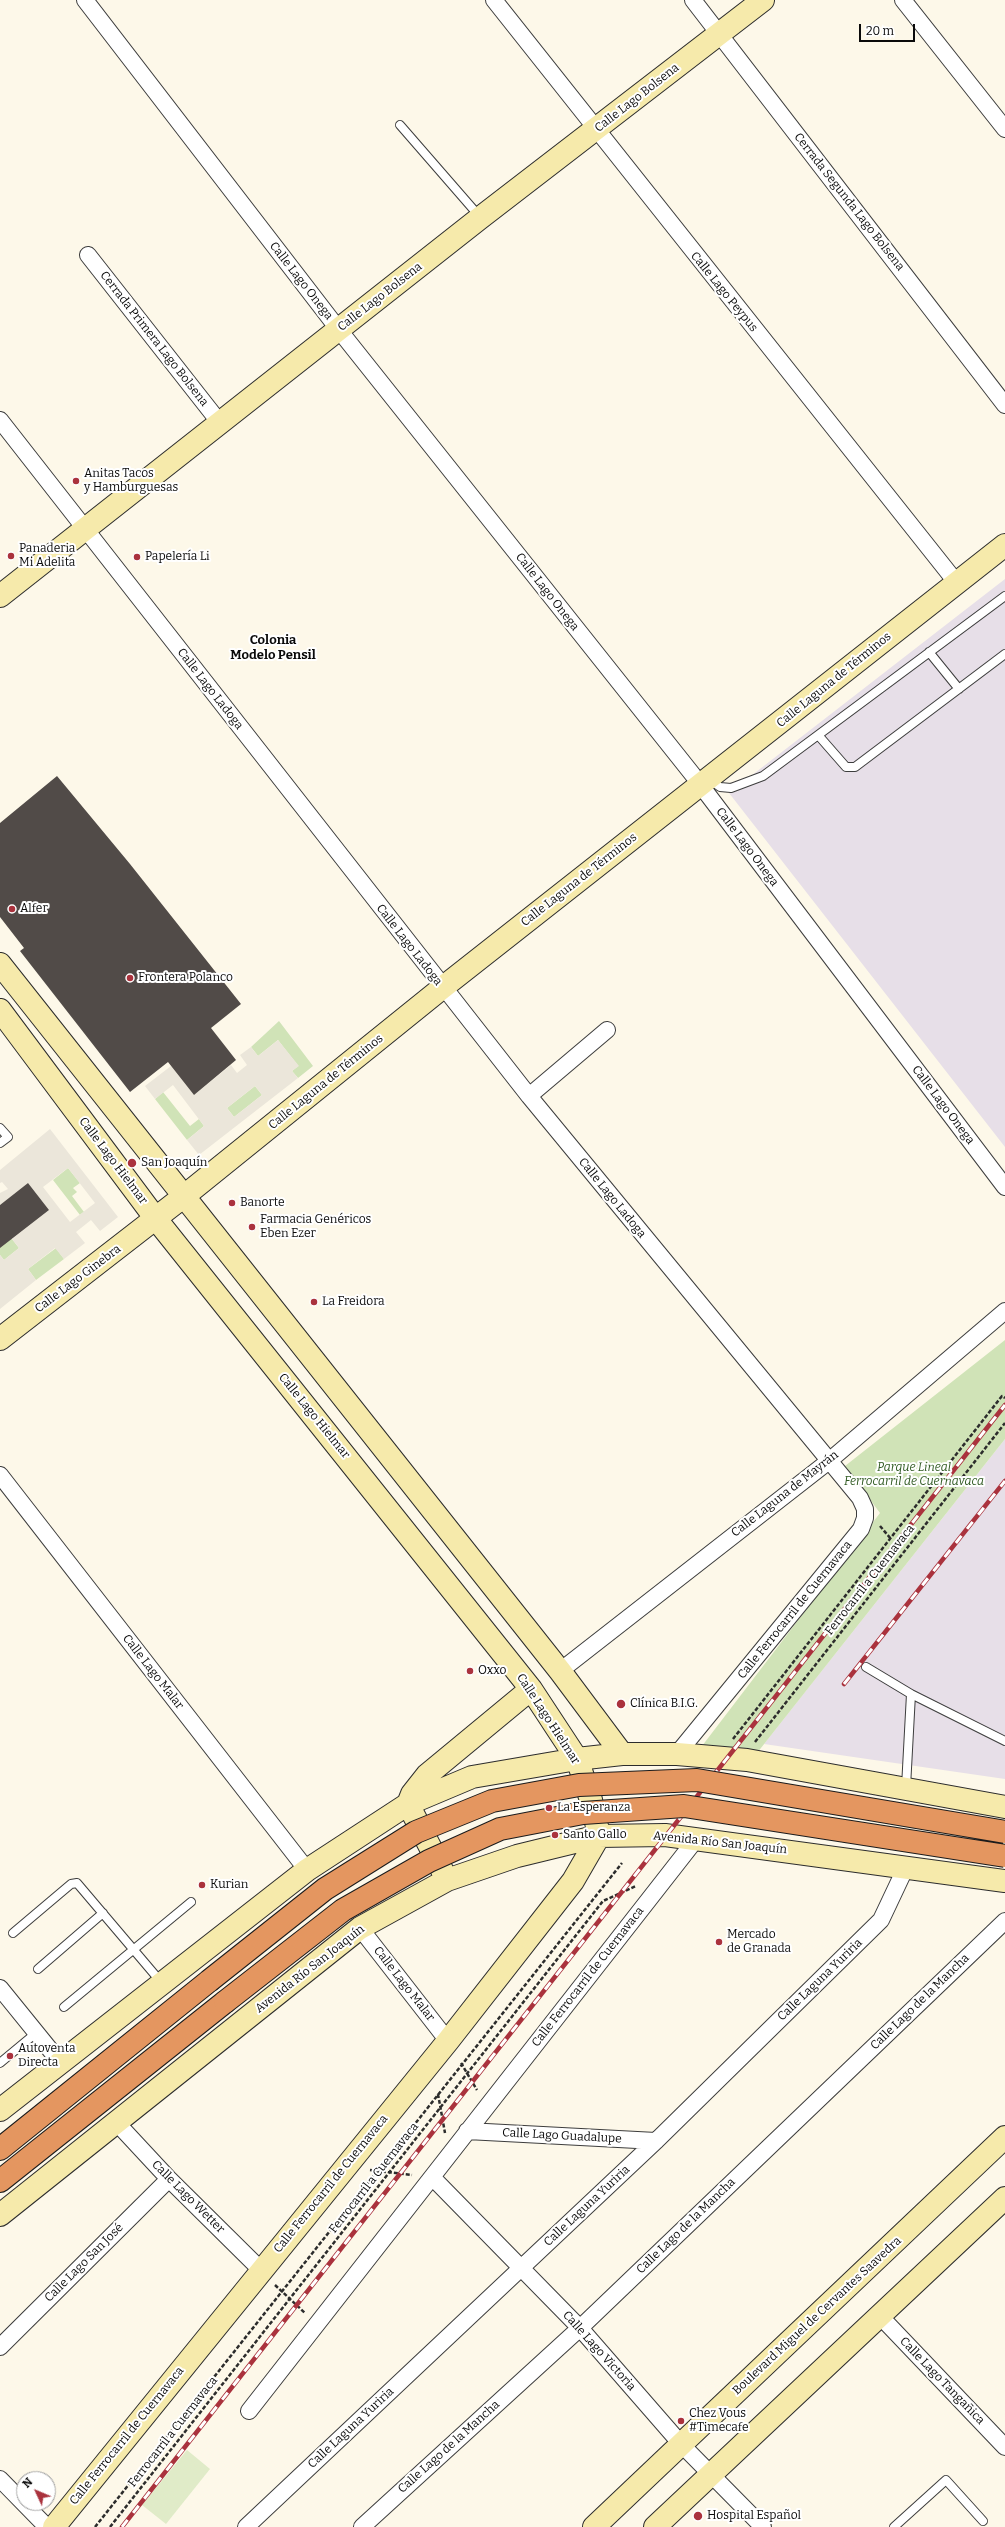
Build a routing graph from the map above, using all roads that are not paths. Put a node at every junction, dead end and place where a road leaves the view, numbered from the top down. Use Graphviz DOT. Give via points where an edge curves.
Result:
graph roads {
  1 [pos="85,0"];
  2 [pos="494,0"];
  3 [pos="693,0"];
  4 [pos="763,0"];
  5 [pos="902,0"];
  6 [pos="720,34"];
  7 [pos="400,125"];
  8 [pos="1005,129"];
  9 [pos="595,131"];
  10 [pos="480,218"];
  11 [pos="88,255"];
  12 [pos="339,330"];
  13 [pos="1005,405"];
  14 [pos="0,420"];
  15 [pos="220,423"];
  16 [pos="86,530"];
  17 [pos="1005,545"];
  18 [pos="956,582"];
  19 [pos="0,596"];
  20 [pos="1005,596"];
  21 [pos="929,652"];
  22 [pos="1005,654"];
  23 [pos="959,689"];
  24 [pos="818,735"];
  25 [pos="705,782"];
  26 [pos="0,964"];
  27 [pos="442,988"];
  28 [pos="0,1010"];
  29 [pos="607,1030"];
  30 [pos="529,1096"];
  31 [pos="0,1128"];
  32 [pos="0,1143"];
  33 [pos="1005,1187"];
  34 [pos="184,1198"];
  35 [pos="156,1219"];
  36 [pos="1005,1311"];
  37 [pos="0,1339"];
  38 [pos="828,1461"];
  39 [pos="0,1475"];
  40 [pos="866,1667"];
  41 [pos="560,1671"];
  42 [pos="531,1689"];
  43 [pos="911,1694"];
  44 [pos="1005,1741"];
  45 [pos="622,1754"];
  46 [pos="677,1754"];
  47 [pos="576,1759"];
  48 [pos="906,1790"];
  49 [pos="981,1803"];
  50 [pos="408,1804"];
  51 [pos="1005,1807"];
  52 [pos="1005,1832"];
  53 [pos="599,1836"];
  54 [pos="697,1838"];
  55 [pos="1005,1856"];
  56 [pos="906,1867"];
  57 [pos="307,1870"];
  58 [pos="963,1876"];
  59 [pos="447,1880"];
  60 [pos="1005,1881"];
  61 [pos="191,1902"];
  62 [pos="103,1913"];
  63 [pos="1005,1921"];
  64 [pos="360,1928"];
  65 [pos="13,1933"];
  66 [pos="134,1950"];
  67 [pos="38,1969"];
  68 [pos="162,1983"];
  69 [pos="0,1988"];
  70 [pos="64,2007"];
  71 [pos="36,2034"];
  72 [pos="448,2041"];
  73 [pos="0,2062"];
  74 [pos="60,2062"];
  75 [pos="0,2110"];
  76 [pos="116,2122"];
  77 [pos="467,2131"];
  78 [pos="1005,2138"];
  79 [pos="656,2142"];
  80 [pos="0,2148"];
  81 [pos="432,2177"];
  82 [pos="169,2179"];
  83 [pos="0,2181"];
  84 [pos="1005,2198"];
  85 [pos="0,2215"];
  86 [pos="522,2267"];
  87 [pos="261,2270"];
  88 [pos="880,2316"];
  89 [pos="580,2328"];
  90 [pos="0,2347"];
  91 [pos="249,2412"];
  92 [pos="681,2444"];
  93 [pos="1005,2447"];
  94 [pos="711,2474"];
  95 [pos="0,2479"];
  96 [pos="982,2521"];
  97 [pos="47,2527"];
  98 [pos="54,2527"];
  99 [pos="246,2527"];
  100 [pos="362,2527"];
  101 [pos="594,2527"];
  102 [pos="655,2527"];
  103 [pos="763,2527"];
  104 [pos="894,2527"];
  1 -- 12 [label="street, Calle Lago Onega"];
  2 -- 9 [label="street, Calle Lago Peypus"];
  3 -- 6 [label="street, Cerrada Segunda Lago Bolsena"];
  4 -- 6 [label="street, Calle Lago Bolsena"];
  5 -- 8 [label="street"];
  6 -- 9 [label="street, Calle Lago Bolsena"];
  6 -- 13 [label="street, Cerrada Segunda Lago Bolsena"];
  7 -- 10 [label="lane"];
  9 -- 10 [label="street, Calle Lago Bolsena"];
  9 -- 18 [label="street, Calle Lago Peypus"];
  10 -- 12 [label="street, Calle Lago Bolsena"];
  11 -- 15 [label="street, Cerrada Primera Lago Bolsena"];
  12 -- 15 [label="street, Calle Lago Bolsena"];
  12 -- 25 [label="street, Calle Lago Onega"];
  14 -- 16 [label="street, Calle Lago Ladoga"];
  15 -- 16 [label="street, Calle Lago Bolsena"];
  16 -- 19 [label="street, Calle Lago Bolsena"];
  16 -- 27 [label="street, Calle Lago Ladoga"];
  17 -- 18 [label="street, Calle Laguna de Términos"];
  18 -- 25 [label="street, Calle Laguna de Términos"];
  20 -- 21 [label="lane"];
  21 -- 23 [label="lane"];
  21 -- 24 [label="lane"];
  22 -- 23 [label="lane"];
  23 -- 24 [label="lane" via="855,767 846,767"];
  24 -- 25 [label="lane" via="763,776 725,789"];
  25 -- 27 [label="street, Calle Laguna de Términos"];
  25 -- 33 [label="street, Calle Lago Onega"];
  26 -- 34 [label="street"];
  27 -- 30 [label="street, Calle Lago Ladoga"];
  27 -- 34 [label="street, Calle Laguna de Términos"];
  28 -- 35 [label="street, Calle Lago Hielmar"];
  29 -- 30 [label="street"];
  30 -- 38 [label="street, Calle Lago Ladoga"];
  31 -- 32 [label="lane" via="8,1137"];
  34 -- 35 [label="street, Calle Laguna de Términos"];
  34 -- 41 [label="street"];
  35 -- 37 [label="street, Calle Lago Ginebra"];
  35 -- 42 [label="street, Calle Lago Hielmar"];
  36 -- 38 [label="street, Calle Laguna de Mayrán"];
  38 -- 41 [label="street, Calle Laguna de Mayrán"];
  38 -- 46 [label="street, Calle Ferrocarril de Cuernavaca" via="860,1498 865,1509 861,1529"];
  39 -- 57 [label="street, Calle Lago Malar"];
  40 -- 43 [label="lane"];
  41 -- 45 [label="street"];
  42 -- 47 [label="street, Calle Lago Hielmar"];
  42 -- 50 [label="street" via="427,1775 412,1794"];
  43 -- 44 [label="lane"];
  43 -- 48 [label="lane"];
  45 -- 46 [label="street"];
  45 -- 47 [label="street"];
  46 -- 48 [label="street" via="747,1760"];
  47 -- 50 [label="street" via="472,1777"];
  47 -- 53 [label="street, Calle Lago Hielmar" via="591,1800"];
  48 -- 49 [label="street"];
  48 -- 56 [label="street" via="915,1808 913,1840"];
  49 -- 51 [label="street"];
  49 -- 58 [label="street" via="966,1821 961,1845"];
  50 -- 57 [label="street"];
  50 -- 59 [label="street"];
  52 -- 80 [label="highway, bridge" via="697,1780 579,1785 492,1801 410,1836 324,1889"];
  53 -- 54 [label="street, Avenida Río San Joaquín" via="665,1835"];
  53 -- 59 [label="street, Avenida Río San Joaquín" via="517,1856"];
  53 -- 72 [label="street, Calle Ferrocarril de Cuernavaca" via="573,1881"];
  54 -- 56 [label="street, Avenida Río San Joaquín"];
  54 -- 77 [label="street, Calle Ferrocarril de Cuernavaca"];
  55 -- 83 [label="highway, bridge" via="684,1806 583,1813 500,1829 429,1860 343,1910"];
  56 -- 58 [label="street, Avenida Río San Joaquín"];
  56 -- 79 [label="street, Calle Laguna Yuriria" via="881,1920"];
  57 -- 68 [label="street"];
  58 -- 60 [label="street, Avenida Río San Joaquín"];
  59 -- 64 [label="street, Avenida Río San Joaquín"];
  61 -- 66 [label="lane"];
  62 -- 65 [label="lane" via="79,1885 74,1883"];
  62 -- 66 [label="lane"];
  62 -- 67 [label="lane"];
  63 -- 89 [label="street, Calle Lago de la Mancha"];
  64 -- 72 [label="street, Calle Lago Malar"];
  64 -- 76 [label="street, Avenida Río San Joaquín"];
  66 -- 68 [label="lane"];
  66 -- 70 [label="lane"];
  68 -- 74 [label="street"];
  69 -- 71 [label="street"];
  71 -- 73 [label="lane"];
  71 -- 74 [label="street"];
  72 -- 87 [label="street, Calle Ferrocarril de Cuernavaca"];
  74 -- 75 [label="street"];
  76 -- 82 [label="street, Calle Lago Wetter"];
  76 -- 85 [label="street, Avenida Río San Joaquín"];
  77 -- 79 [label="street, Calle Lago Guadalupe"];
  77 -- 81 [label="street, Calle Ferrocarril de Cuernavaca"];
  78 -- 92 [label="street, Boulevard Miguel de Cervantes Saavedra"];
  79 -- 86 [label="street, Calle Laguna Yuriria"];
  81 -- 86 [label="street, Calle Lago Victoria"];
  81 -- 91 [label="street, Calle Ferrocarril de Cuernavaca"];
  82 -- 87 [label="street, Calle Lago Wetter"];
  82 -- 90 [label="street, Calle Lago San José"];
  84 -- 88 [label="street"];
  86 -- 89 [label="street, Calle Lago Victoria"];
  86 -- 99 [label="street, Calle Laguna Yuriria"];
  87 -- 98 [label="street, Calle Ferrocarril de Cuernavaca"];
  88 -- 93 [label="street, Calle Lago Tangañica"];
  88 -- 94 [label="street"];
  89 -- 92 [label="street, Calle Lago Victoria"];
  89 -- 100 [label="street, Calle Lago de la Mancha"];
  92 -- 94 [label="street, Calle Lago Victoria"];
  92 -- 101 [label="street, Boulevard Miguel de Cervantes Saavedra"];
  94 -- 102 [label="street"];
  94 -- 103 [label="street, Calle Lago Victoria"];
  95 -- 97 [label="street"];
  96 -- 104 [label="lane" via="946,2480"];
}
